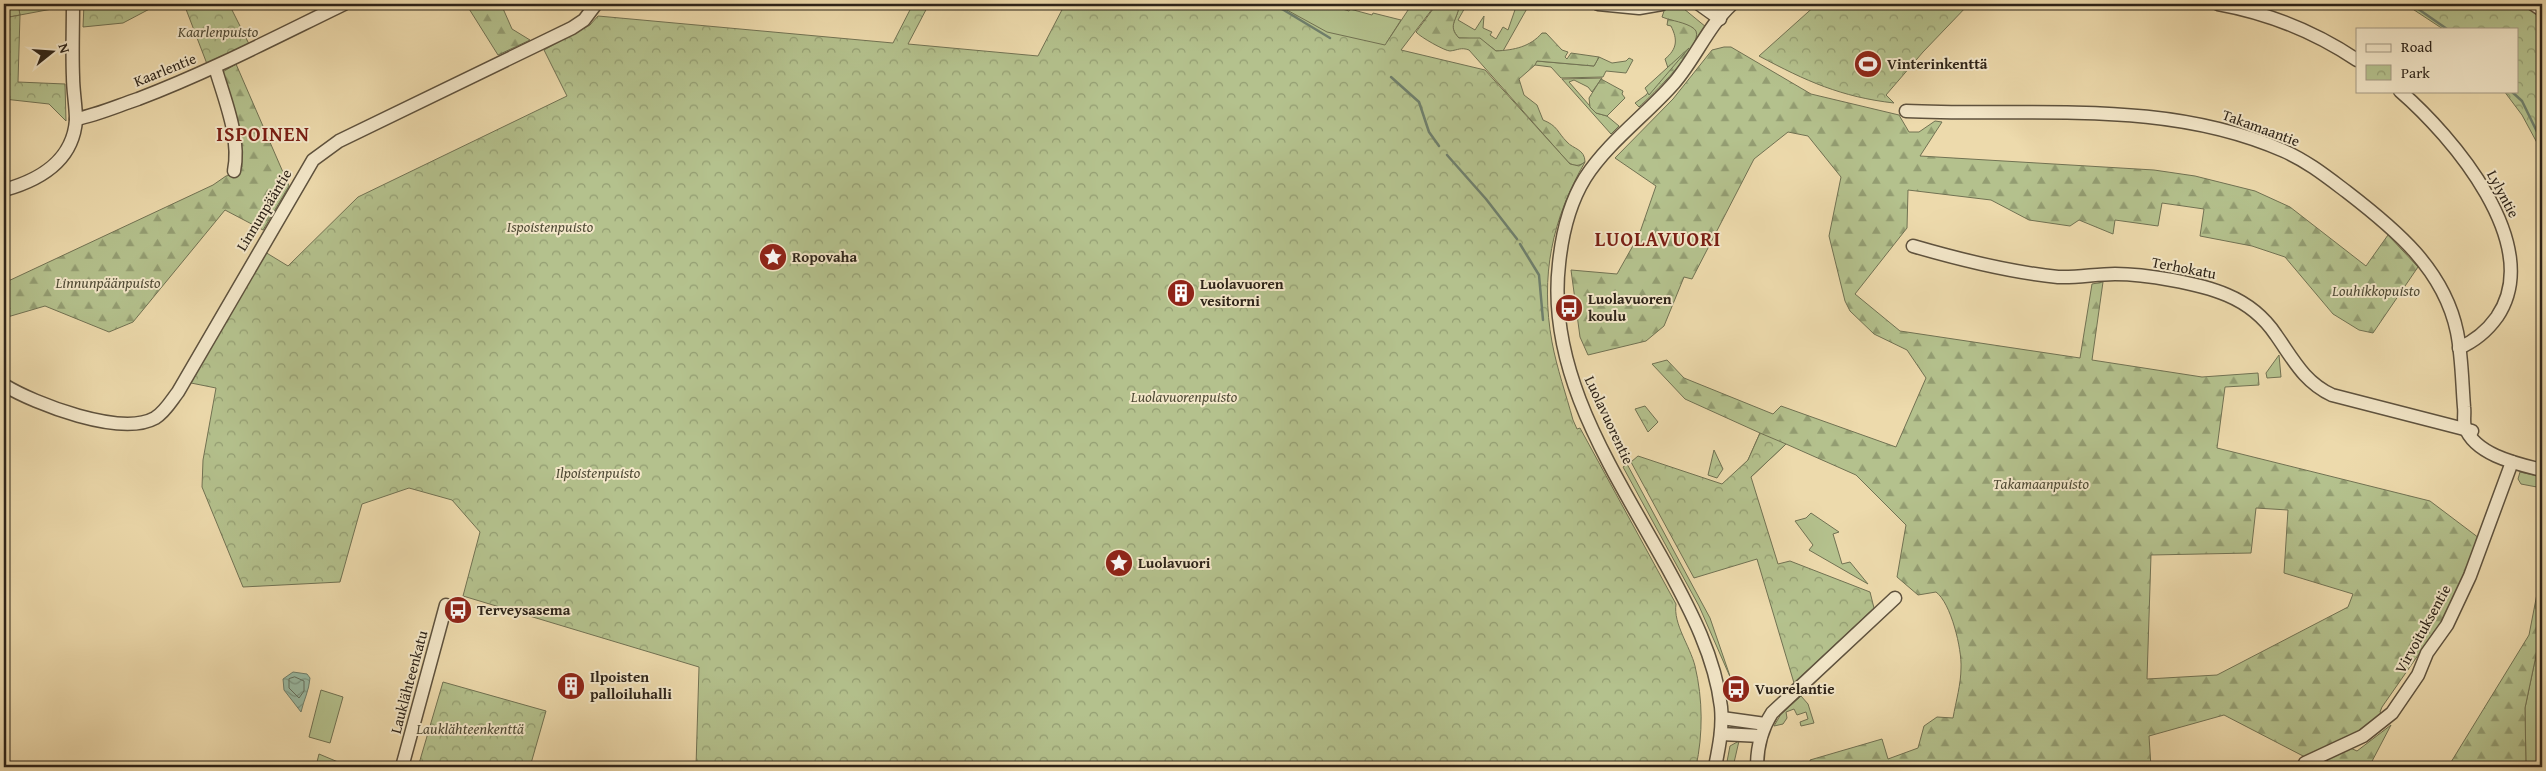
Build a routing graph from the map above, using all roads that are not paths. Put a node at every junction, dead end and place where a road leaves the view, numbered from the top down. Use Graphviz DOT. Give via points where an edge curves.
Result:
graph roads {
  1 [pos="73,4"];
  2 [pos="344,4"];
  3 [pos="596,4"];
  4 [pos="1598,4"];
  5 [pos="1662,4"];
  6 [pos="1698,4"];
  7 [pos="1732,4"];
  8 [pos="2218,4"];
  9 [pos="2533,4"];
  10 [pos="2542,10"];
  11 [pos="1720,19"];
  12 [pos="2356,59"];
  13 [pos="215,67"];
  14 [pos="2401,92"];
  15 [pos="1906,111"];
  16 [pos="76,119"];
  17 [pos="234,171"];
  18 [pos="4,190"];
  19 [pos="1913,246"];
  20 [pos="2459,348"];
  21 [pos="4,386"];
  22 [pos="2464,427"];
  23 [pos="2512,462"];
  24 [pos="2542,470"];
  25 [pos="1896,598"];
  26 [pos="446,605"];
  27 [pos="1722,718"];
  28 [pos="1765,724"];
  29 [pos="1721,734"];
  30 [pos="1761,736"];
  31 [pos="2305,763"];
  32 [pos="402,767"];
  33 [pos="1715,767"];
  34 [pos="1757,767"];
  1 -- 16 [label="street" via="72,75"];
  2 -- 13 [label="street, Kaarlentie"];
  3 -- 21 [label="street, Linnunpääntie" via="584,20 572,28 339,140 319,154 276,220 178,392 155,418 127,422 95,420 46,406"];
  4 -- 5 [label="street" via="1644,8"];
  6 -- 11 [label="street"];
  7 -- 11 [label="street, Luolavuorentie"];
  8 -- 12 [label="street" via="2280,21 2340,48"];
  9 -- 10 [label="street"];
  11 -- 27 [label="street, Luolavuorentie" via="1673,84 1585,178 1572,205 1562,239 1557,298 1571,378 1605,453 1694,619 1711,663"];
  13 -- 16 [label="street, Kaarlentie" via="89,117"];
  13 -- 17 [label="street" via="233,135"];
  14 -- 20 [label="street, Lylyntie" via="2426,114 2465,160 2500,219 2508,244 2510,282 2503,308 2476,340"];
  15 -- 20 [label="street, Takamaantie" via="2130,113 2198,123 2285,152 2315,168 2343,189 2410,246 2432,273 2448,302"];
  16 -- 18 [label="street" via="66,152 54,167 32,181"];
  19 -- 22 [label="street, Terhokatu" via="2005,269 2068,277 2132,275 2214,290 2244,304 2260,316 2305,377 2318,388 2405,414"];
  20 -- 22 [label="street, Takamaantie"];
  22 -- 23 [label="street" via="2509,455"];
  23 -- 24 [label="street"];
  23 -- 31 [label="street, Virvoituksentie" via="2470,576 2447,625 2392,713 2363,736"];
  25 -- 28 [label="street" via="1792,694"];
  26 -- 32 [label="street, Lauklähteenkatu"];
  27 -- 28 [label="street"];
  27 -- 29 [label="street, Luolavuorentie"];
  28 -- 30 [label="street"];
  29 -- 30 [label="street"];
  29 -- 33 [label="street, Luolavuorentie"];
  30 -- 34 [label="street"];
}
